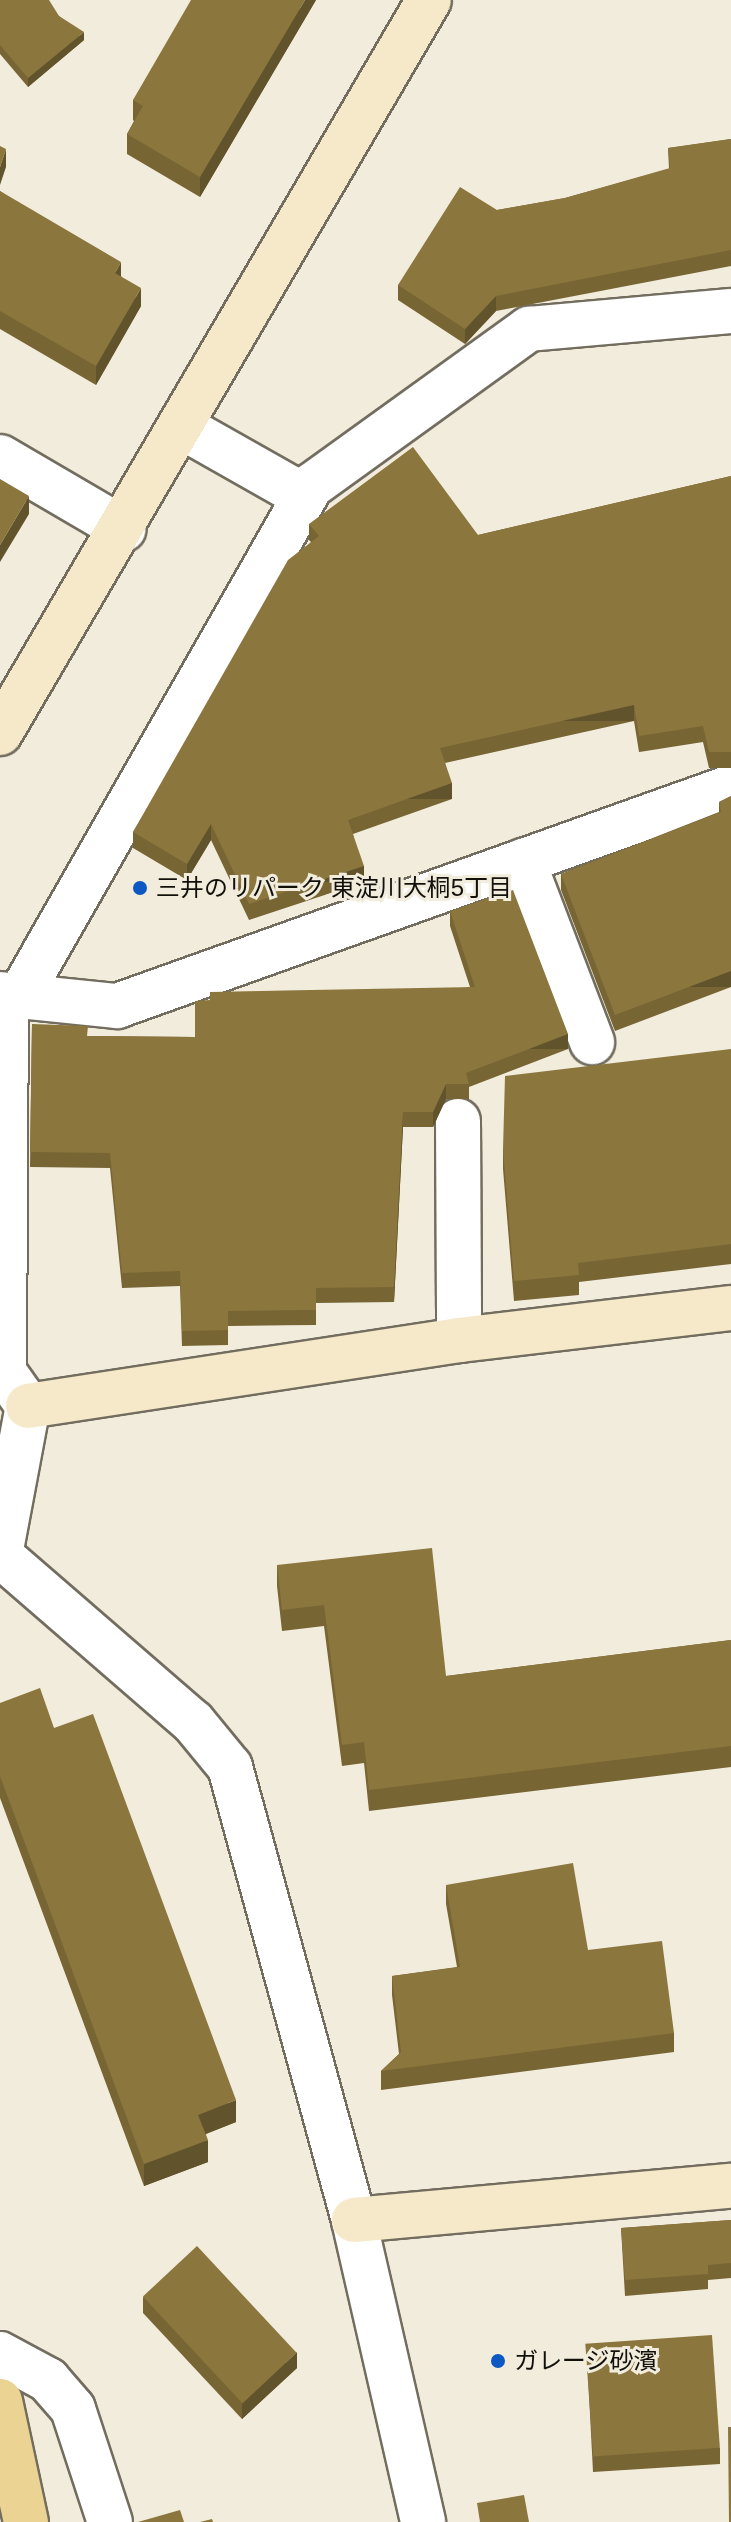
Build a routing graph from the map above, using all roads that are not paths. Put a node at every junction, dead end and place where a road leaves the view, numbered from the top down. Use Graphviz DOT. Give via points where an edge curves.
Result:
graph roads {
  1 [pos="429,0"];
  2 [pos="731,311"];
  3 [pos="182,427"];
  4 [pos="0,457"];
  5 [pos="304,496"];
  6 [pos="123,529"];
  7 [pos="0,733"];
  8 [pos="731,787"];
  9 [pos="523,861"];
  10 [pos="8,997"];
  11 [pos="592,1042"];
  12 [pos="458,1121"];
  13 [pos="731,1308"];
  14 [pos="459,1340"];
  15 [pos="28,1406"];
  16 [pos="0,1555"];
  17 [pos="731,2186"];
  18 [pos="354,2220"];
  19 [pos="0,2354"];
  20 [pos="0,2401"];
  21 [pos="26,2522"];
  22 [pos="110,2522"];
  23 [pos="423,2522"];
  1 -- 3 [label="street"];
  2 -- 5 [label="street" via="529,329"];
  3 -- 5 [label="street"];
  3 -- 6 [label="street"];
  4 -- 6 [label="street"];
  5 -- 10 [label="street"];
  6 -- 7 [label="street"];
  8 -- 9 [label="street"];
  9 -- 10 [label="street" via="117,1006"];
  9 -- 11 [label="street"];
  10 -- 15 [label="street" via="4,1372"];
  12 -- 14 [label="street"];
  13 -- 14 [label="street"];
  14 -- 15 [label="street" via="45,1398"];
  15 -- 16 [label="street"];
  16 -- 18 [label="street" via="193,1722 230,1767"];
  17 -- 18 [label="street"];
  18 -- 23 [label="street"];
  19 -- 22 [label="street" via="48,2380 73,2409"];
  20 -- 21 [label="main road"];
}
